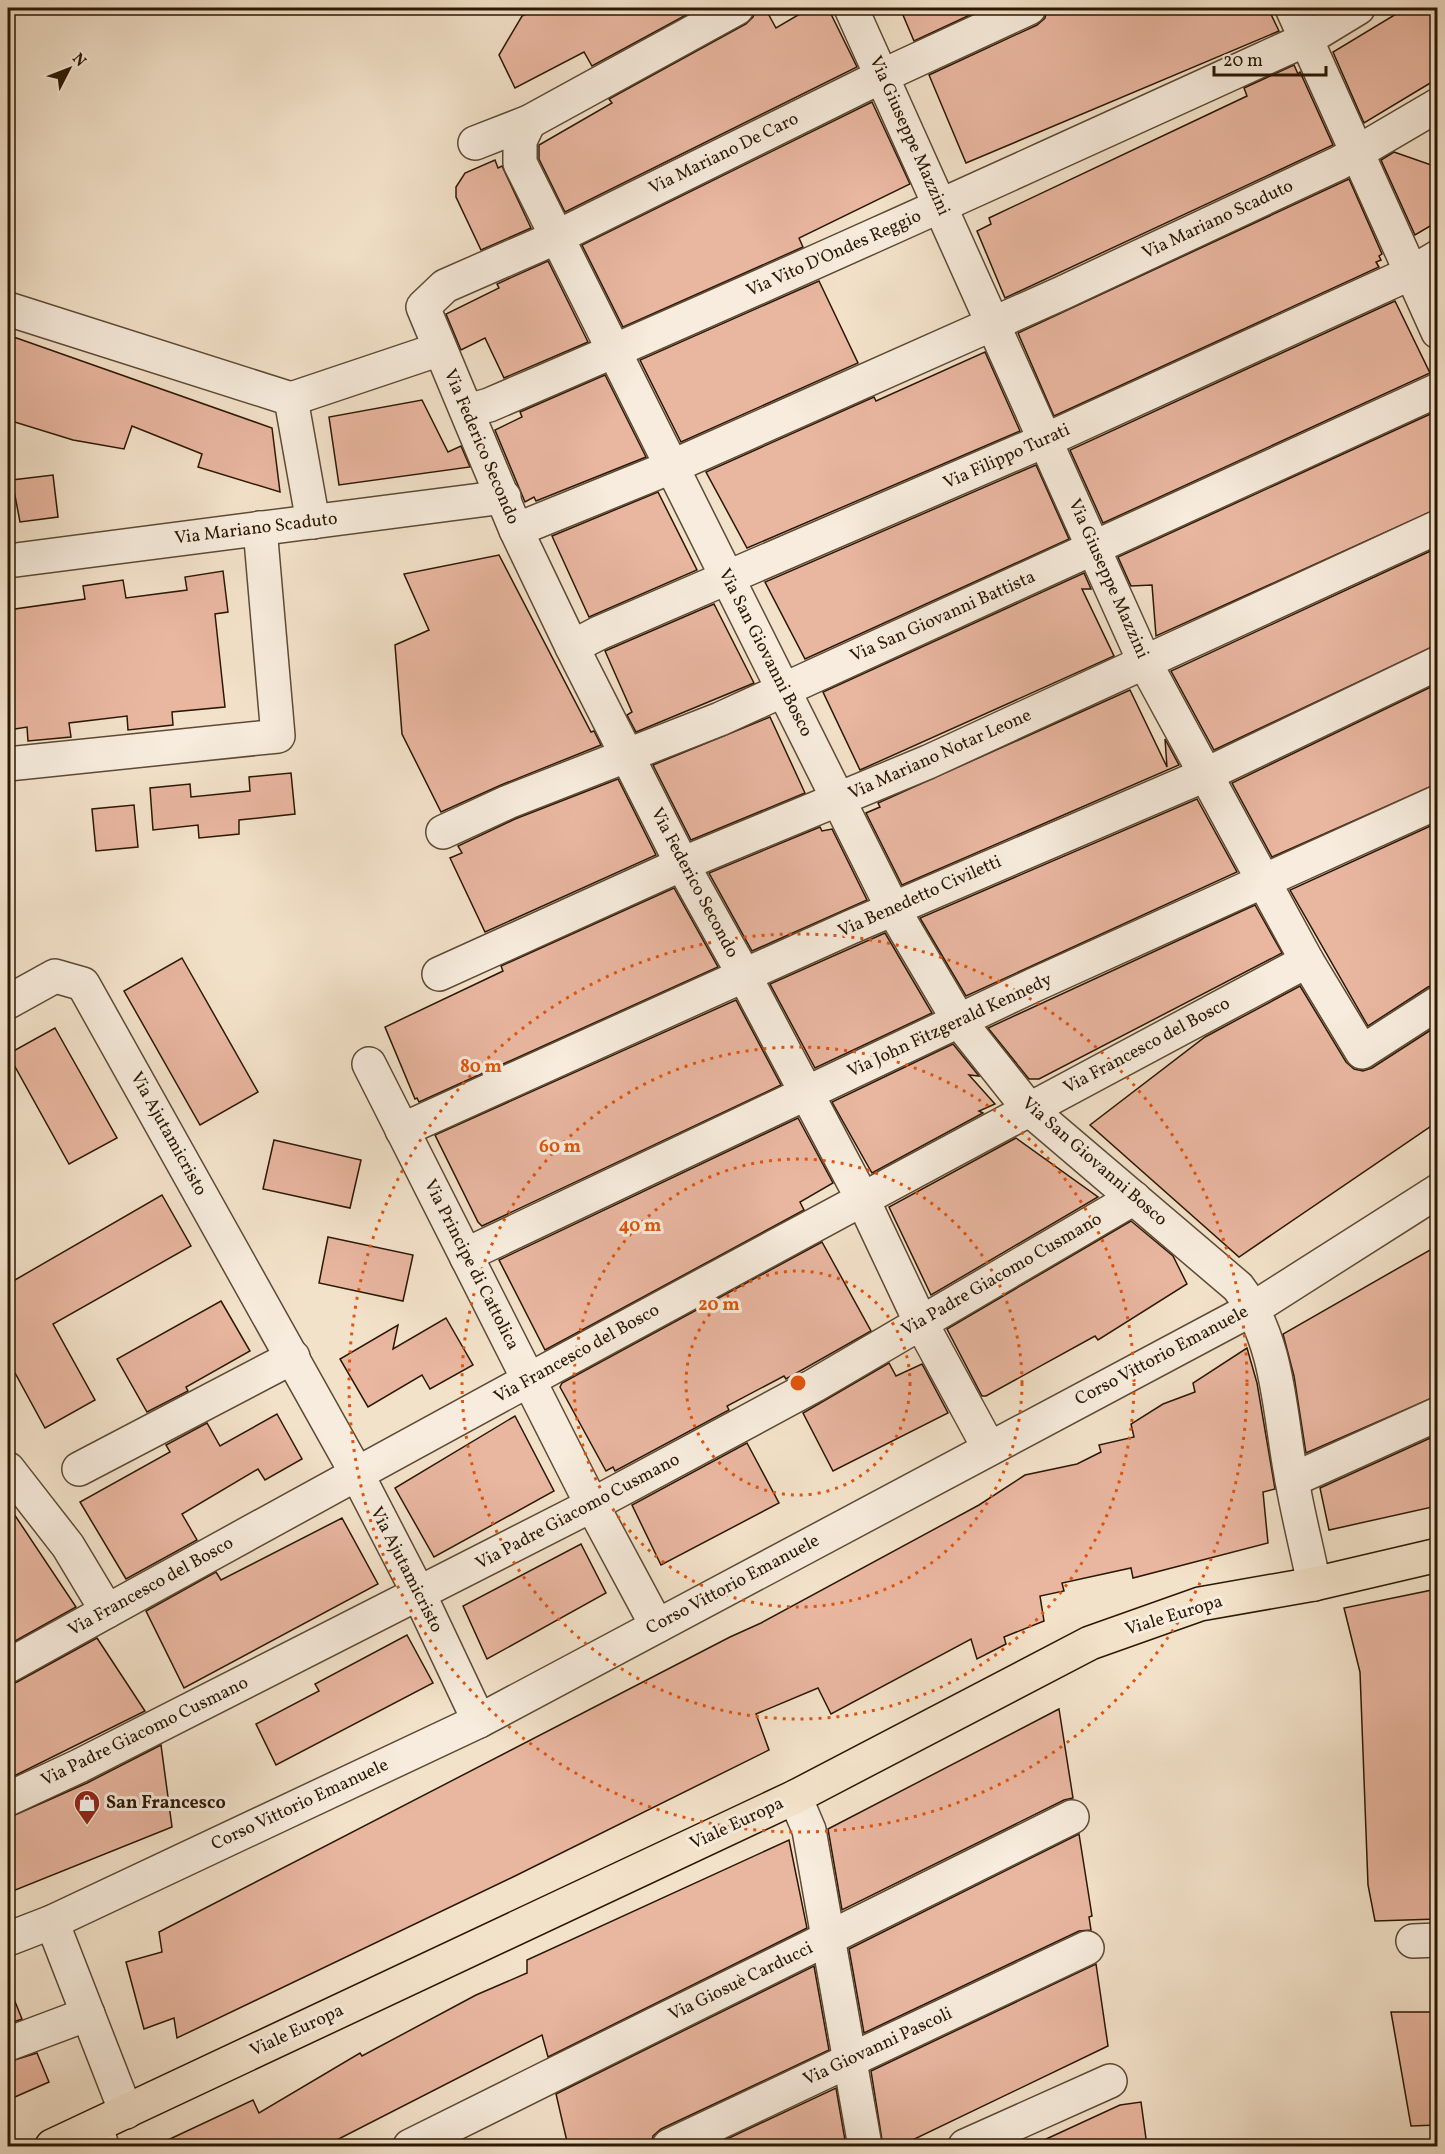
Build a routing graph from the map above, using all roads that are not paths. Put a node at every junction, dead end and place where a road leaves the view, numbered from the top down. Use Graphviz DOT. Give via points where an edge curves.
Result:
graph roads {
  1 [pos="737,8"];
  2 [pos="851,8"];
  3 [pos="1029,8"];
  4 [pos="1292,8"];
  5 [pos="1358,8"];
  6 [pos="1306,39"];
  7 [pos="882,76"];
  8 [pos="1437,105"];
  9 [pos="529,122"];
  10 [pos="475,143"];
  11 [pos="1357,152"];
  12 [pos="940,206"];
  13 [pos="557,237"];
  14 [pos="1424,265"];
  15 [pos="423,307"];
  16 [pos="8,309"];
  17 [pos="993,324"];
  18 [pos="1437,332"];
  19 [pos="440,349"];
  20 [pos="614,351"];
  21 [pos="1437,390"];
  22 [pos="291,399"];
  23 [pos="467,411"];
  24 [pos="1046,440"];
  25 [pos="671,467"];
  26 [pos="504,497"];
  27 [pos="313,522"];
  28 [pos="1437,527"];
  29 [pos="260,528"];
  30 [pos="516,530"];
  31 [pos="1094,549"];
  32 [pos="8,561"];
  33 [pos="726,578"];
  34 [pos="572,647"];
  35 [pos="1145,663"];
  36 [pos="1437,663"];
  37 [pos="783,690"];
  38 [pos="628,755"];
  39 [pos="8,764"];
  40 [pos="1207,774"];
  41 [pos="840,799"];
  42 [pos="1437,802"];
  43 [pos="443,832"];
  44 [pos="682,864"];
  45 [pos="1265,882"];
  46 [pos="893,909"];
  47 [pos="1308,961"];
  48 [pos="439,974"];
  49 [pos="744,975"];
  50 [pos="8,1002"];
  51 [pos="1437,1003"];
  52 [pos="959,1021"];
  53 [pos="369,1064"];
  54 [pos="807,1093"];
  55 [pos="1029,1109"];
  56 [pos="402,1130"];
  57 [pos="1437,1191"];
  58 [pos="862,1198"];
  59 [pos="1134,1198"];
  60 [pos="467,1258"];
  61 [pos="1254,1308"];
  62 [pos="921,1323"];
  63 [pos="293,1358"];
  64 [pos="530,1382"];
  65 [pos="1437,1414"];
  66 [pos="989,1448"];
  67 [pos="8,1468"];
  68 [pos="79,1469"];
  69 [pos="357,1474"];
  70 [pos="1292,1480"];
  71 [pos="592,1506"];
  72 [pos="1437,1555"];
  73 [pos="1314,1584"];
  74 [pos="419,1594"];
  75 [pos="107,1611"];
  76 [pos="657,1626"];
  77 [pos="8,1666"];
  78 [pos="479,1721"];
  79 [pos="795,1797"];
  80 [pos="8,1799"];
  81 [pos="1072,1817"];
  82 [pos="52,1922"];
  83 [pos="830,1938"];
  84 [pos="8,1939"];
  85 [pos="1087,1948"];
  86 [pos="88,2014"];
  87 [pos="8,2044"];
  88 [pos="849,2060"];
  89 [pos="1110,2081"];
  90 [pos="126,2112"];
  91 [pos="99,2137"];
  92 [pos="52,2146"];
  93 [pos="410,2146"];
  94 [pos="669,2146"];
  95 [pos="865,2146"];
  96 [pos="965,2146"];
  1 -- 9 [label="street"];
  2 -- 7 [label="street, Via Giuseppe Mazzini"];
  3 -- 7 [label="street, Via Mariano De Caro"];
  4 -- 6 [label="street"];
  5 -- 6 [label="street, Via Vito D'Ondes Reggio"];
  6 -- 11 [label="street"];
  6 -- 12 [label="street, Via Vito D'Ondes Reggio"];
  7 -- 12 [label="street, Via Giuseppe Mazzini"];
  7 -- 13 [label="street, Via Mariano De Caro"];
  8 -- 11 [label="street, Via Mariano Scaduto"];
  9 -- 10 [label="street"];
  9 -- 13 [label="street, Via San Giovanni Bosco" via="520,141 520,163"];
  11 -- 14 [label="street"];
  11 -- 17 [label="street, Via Mariano Scaduto"];
  12 -- 17 [label="street, Via Giuseppe Mazzini"];
  12 -- 20 [label="street, Via Vito D'Ondes Reggio"];
  13 -- 15 [label="street, Via Mariano De Caro" via="446,286"];
  13 -- 20 [label="street, Via San Giovanni Bosco"];
  14 -- 18 [label="street"];
  14 -- 24 [label="street, Via Filippo Turati"];
  15 -- 19 [label="street, Via Federico Secondo"];
  16 -- 22 [label="street"];
  17 -- 24 [label="street, Via Giuseppe Mazzini"];
  17 -- 25 [label="street, Via Mariano Scaduto"];
  19 -- 22 [label="street"];
  19 -- 23 [label="street, Via Federico Secondo"];
  20 -- 23 [label="street, Via Vito D'Ondes Reggio"];
  20 -- 25 [label="street, Via San Giovanni Bosco"];
  21 -- 31 [label="street, Via San Giovanni Battista"];
  22 -- 27 [label="street"];
  23 -- 26 [label="street, Via Federico Secondo"];
  24 -- 31 [label="street, Via Giuseppe Mazzini"];
  24 -- 33 [label="street, Via Filippo Turati"];
  25 -- 30 [label="street, Via Mariano Scaduto"];
  25 -- 33 [label="street, Via San Giovanni Bosco"];
  26 -- 27 [label="street, Via Mariano Scaduto"];
  26 -- 30 [label="street, Via Federico Secondo"];
  27 -- 29 [label="street, Via Mariano Scaduto"];
  28 -- 35 [label="street, Via Mariano Notar Leone"];
  29 -- 32 [label="street, Via Mariano Scaduto"];
  29 -- 39 [label="street" via="278,736"];
  30 -- 34 [label="street, Via Federico Secondo"];
  31 -- 35 [label="street, Via Giuseppe Mazzini"];
  31 -- 37 [label="street, Via San Giovanni Battista"];
  33 -- 34 [label="street, Via Filippo Turati"];
  33 -- 37 [label="street, Via San Giovanni Bosco"];
  34 -- 38 [label="street, Via Federico Secondo"];
  35 -- 40 [label="street, Via Giuseppe Mazzini"];
  35 -- 41 [label="street, Via Mariano Notar Leone"];
  36 -- 40 [label="street, Via Benedetto Civiletti"];
  37 -- 38 [label="street, Via San Giovanni Battista"];
  37 -- 41 [label="street, Via San Giovanni Bosco"];
  38 -- 43 [label="street, Via San Giovanni Battista"];
  38 -- 44 [label="street, Via Federico Secondo"];
  40 -- 45 [label="street, Via Giuseppe Mazzini"];
  40 -- 46 [label="street, Via Benedetto Civiletti"];
  41 -- 44 [label="street, Via Mariano Notar Leone"];
  41 -- 46 [label="street, Via San Giovanni Bosco"];
  42 -- 45 [label="street, Via John Fitzgerald Kennedy"];
  44 -- 48 [label="street, Via Mariano Notar Leone"];
  44 -- 49 [label="street, Via Federico Secondo"];
  45 -- 47 [label="street, Via Giuseppe Mazzini"];
  45 -- 52 [label="street, Via John Fitzgerald Kennedy"];
  46 -- 49 [label="street, Via Benedetto Civiletti"];
  46 -- 52 [label="street, Via San Giovanni Bosco"];
  47 -- 51 [label="street, Via Giuseppe Mazzini" via="1362,1052"];
  47 -- 55 [label="street, Via Francesco del Bosco"];
  49 -- 54 [label="street, Via Federico Secondo"];
  49 -- 56 [label="street, Via Benedetto Civiletti"];
  50 -- 63 [label="street, Via Ajutamicristo" via="55,976 83,984"];
  52 -- 54 [label="street, Via John Fitzgerald Kennedy"];
  52 -- 55 [label="street, Via San Giovanni Bosco"];
  53 -- 56 [label="street, Via Principe di Cattolica"];
  54 -- 58 [label="street, Via Federico Secondo"];
  54 -- 60 [label="street, Via John Fitzgerald Kennedy" via="474,1251"];
  55 -- 58 [label="street, Via Francesco del Bosco"];
  55 -- 59 [label="street, Via San Giovanni Bosco"];
  56 -- 60 [label="street, Via Principe di Cattolica"];
  57 -- 61 [label="street, Corso Vittorio Emanuele"];
  58 -- 62 [label="street, Via Federico Secondo"];
  58 -- 64 [label="street, Via Francesco del Bosco"];
  59 -- 61 [label="street, Via San Giovanni Bosco" via="1238,1287"];
  59 -- 62 [label="street, Via Padre Giacomo Cusmano"];
  60 -- 64 [label="street, Via Principe di Cattolica"];
  61 -- 66 [label="street, Corso Vittorio Emanuele"];
  61 -- 70 [label="street, Via San Giovanni Bosco" via="1268,1340"];
  62 -- 66 [label="street, Via Federico Secondo"];
  62 -- 71 [label="street, Via Padre Giacomo Cusmano"];
  63 -- 68 [label="street"];
  63 -- 69 [label="street, Via Ajutamicristo"];
  64 -- 69 [label="street, Via Francesco del Bosco"];
  64 -- 71 [label="street, Via Principe di Cattolica"];
  65 -- 70 [label="street"];
  66 -- 76 [label="street, Corso Vittorio Emanuele"];
  67 -- 75 [label="street" via="68,1546"];
  69 -- 74 [label="street, Via Ajutamicristo"];
  69 -- 75 [label="street, Via Francesco del Bosco"];
  70 -- 73 [label="street, Via San Giovanni Bosco"];
  71 -- 74 [label="street, Via Padre Giacomo Cusmano"];
  71 -- 76 [label="street, Via Principe di Cattolica"];
  72 -- 73 [label="main road, Viale Europa"];
  73 -- 79 [label="main road, Viale Europa" via="1200,1604 1090,1643"];
  74 -- 78 [label="street, Via Ajutamicristo"];
  74 -- 80 [label="street, Via Padre Giacomo Cusmano"];
  75 -- 77 [label="street, Via Francesco del Bosco"];
  76 -- 78 [label="street, Corso Vittorio Emanuele"];
  78 -- 82 [label="street, Corso Vittorio Emanuele"];
  79 -- 83 [label="street" via="809,1830"];
  79 -- 90 [label="main road, Viale Europa"];
  81 -- 83 [label="street, Via Giosuè Carducci"];
  82 -- 84 [label="street, Corso Vittorio Emanuele"];
  82 -- 86 [label="street"];
  83 -- 88 [label="street"];
  83 -- 93 [label="street, Via Giosuè Carducci"];
  85 -- 88 [label="street, Via Giovanni Pascoli"];
  86 -- 87 [label="street"];
  86 -- 90 [label="street"];
  88 -- 94 [label="street, Via Giovanni Pascoli"];
  88 -- 95 [label="street"];
  89 -- 96 [label="street"];
  90 -- 91 [label="main road, Viale Europa"];
  91 -- 92 [label="main road, Viale Europa"];
}
